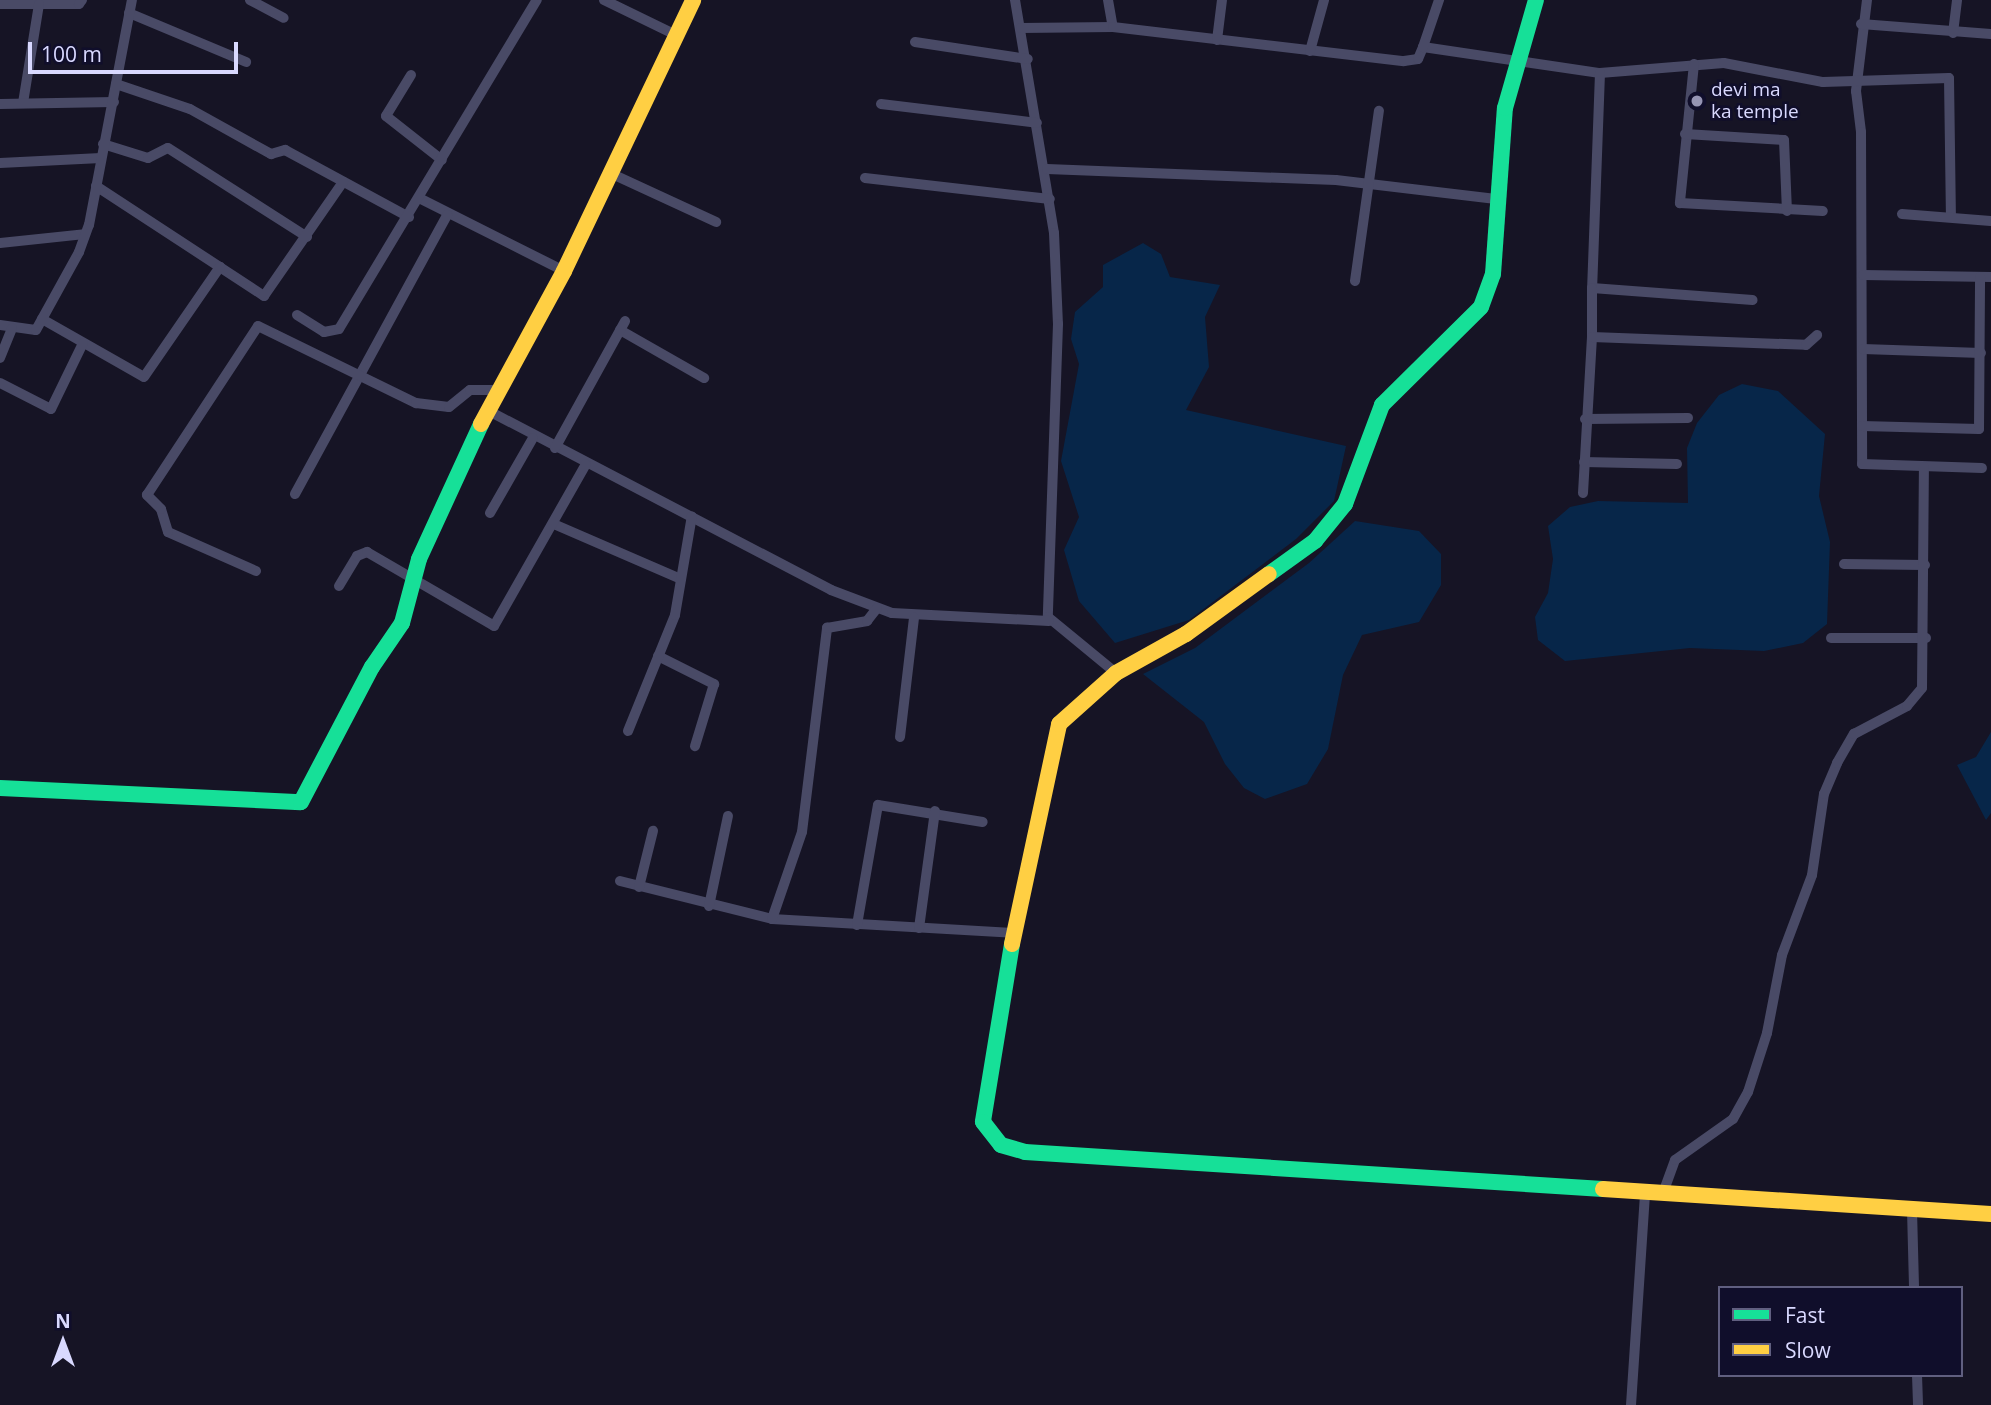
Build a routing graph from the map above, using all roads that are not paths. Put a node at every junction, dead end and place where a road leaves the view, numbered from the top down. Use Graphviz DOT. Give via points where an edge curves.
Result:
graph roads {
  1 [pos="82,0"];
  2 [pos="132,0"];
  3 [pos="537,0"];
  4 [pos="604,0"];
  5 [pos="693,0"];
  6 [pos="1015,0"];
  7 [pos="1108,0"];
  8 [pos="1222,0"];
  9 [pos="1324,0"];
  10 [pos="1439,0"];
  11 [pos="1535,0"];
  12 [pos="1867,0"];
  13 [pos="1957,0"];
  14 [pos="253,1"];
  15 [pos="3,2"];
  16 [pos="39,4"];
  17 [pos="129,13"];
  18 [pos="284,18"];
  19 [pos="1861,24"];
  20 [pos="1113,27"];
  21 [pos="1021,28"];
  22 [pos="1953,33"];
  23 [pos="1991,34"];
  24 [pos="676,35"];
  25 [pos="1217,40"];
  26 [pos="915,42"];
  27 [pos="1423,47"];
  28 [pos="1310,51"];
  29 [pos="1517,57"];
  30 [pos="1028,59"];
  31 [pos="246,62"];
  32 [pos="1694,64"];
  33 [pos="1600,73"];
  34 [pos="411,75"];
  35 [pos="1856,78"];
  36 [pos="116,84"];
  37 [pos="114,102"];
  38 [pos="23,103"];
  39 [pos="0,104"];
  40 [pos="881,104"];
  41 [pos="1379,111"];
  42 [pos="1037,123"];
  43 [pos="1685,134"];
  44 [pos="103,144"];
  45 [pos="101,158"];
  46 [pos="442,159"];
  47 [pos="0,163"];
  48 [pos="1047,169"];
  49 [pos="610,173"];
  50 [pos="864,178"];
  51 [pos="342,183"];
  52 [pos="1370,184"];
  53 [pos="96,186"];
  54 [pos="419,198"];
  55 [pos="1050,199"];
  56 [pos="1496,200"];
  57 [pos="1787,211"];
  58 [pos="1823,212"];
  59 [pos="1902,214"];
  60 [pos="447,215"];
  61 [pos="1951,215"];
  62 [pos="409,217"];
  63 [pos="1991,220"];
  64 [pos="716,222"];
  65 [pos="85,234"];
  66 [pos="307,237"];
  67 [pos="0,243"];
  68 [pos="220,267"];
  69 [pos="564,271"];
  70 [pos="1863,275"];
  71 [pos="1986,277"];
  72 [pos="1355,281"];
  73 [pos="1592,288"];
  74 [pos="1753,300"];
  75 [pos="297,316"];
  76 [pos="43,319"];
  77 [pos="1986,321"];
  78 [pos="0,325"];
  79 [pos="12,328"];
  80 [pos="1817,335"];
  81 [pos="1592,337"];
  82 [pos="83,343"];
  83 [pos="1863,349"];
  84 [pos="1981,353"];
  85 [pos="0,358"];
  86 [pos="357,375"];
  87 [pos="704,378"];
  88 [pos="0,383"];
  89 [pos="496,390"];
  90 [pos="487,410"];
  91 [pos="1688,418"];
  92 [pos="1585,419"];
  93 [pos="1862,426"];
  94 [pos="533,438"];
  95 [pos="555,448"];
  96 [pos="1584,462"];
  97 [pos="586,464"];
  98 [pos="1677,464"];
  99 [pos="1924,467"];
  100 [pos="1982,467"];
  101 [pos="1583,493"];
  102 [pos="295,494"];
  103 [pos="490,513"];
  104 [pos="692,516"];
  105 [pos="556,525"];
  106 [pos="1844,564"];
  107 [pos="1925,565"];
  108 [pos="256,571"];
  109 [pos="416,577"];
  110 [pos="681,579"];
  111 [pos="339,586"];
  112 [pos="877,608"];
  113 [pos="914,618"];
  114 [pos="1049,621"];
  115 [pos="1831,638"];
  116 [pos="1926,638"];
  117 [pos="658,656"];
  118 [pos="1120,670"];
  119 [pos="628,731"];
  120 [pos="901,737"];
  121 [pos="695,746"];
  122 [pos="0,788"];
  123 [pos="935,811"];
  124 [pos="728,816"];
  125 [pos="983,822"];
  126 [pos="653,831"];
  127 [pos="620,881"];
  128 [pos="639,887"];
  129 [pos="709,906"];
  130 [pos="772,919"];
  131 [pos="857,925"];
  132 [pos="919,928"];
  133 [pos="1013,933"];
  134 [pos="1645,1192"];
  135 [pos="1663,1193"];
  136 [pos="1912,1210"];
  137 [pos="1991,1213"];
  138 [pos="1914,1286"];
  139 [pos="1917,1377"];
  140 [pos="1631,1405"];
  141 [pos="1918,1405"];
  1 -- 16 [label="street"];
  2 -- 17 [label="street"];
  3 -- 46 [label="street"];
  4 -- 24 [label="street"];
  5 -- 24 [label="street"];
  6 -- 21 [label="street"];
  7 -- 20 [label="street"];
  8 -- 25 [label="street"];
  9 -- 28 [label="street"];
  10 -- 27 [label="street"];
  11 -- 29 [label="street"];
  12 -- 19 [label="street"];
  13 -- 22 [label="street"];
  14 -- 18 [label="street"];
  15 -- 16 [label="street"];
  16 -- 38 [label="street"];
  17 -- 31 [label="street"];
  17 -- 36 [label="street"];
  19 -- 22 [label="street"];
  19 -- 35 [label="street"];
  20 -- 21 [label="street"];
  20 -- 25 [label="street"];
  21 -- 30 [label="street"];
  22 -- 23 [label="street"];
  24 -- 49 [label="street"];
  25 -- 28 [label="street"];
  26 -- 30 [label="street"];
  27 -- 28 [label="street" via="1418,58 1404,61"];
  27 -- 29 [label="street"];
  29 -- 33 [label="street"];
  29 -- 56 [label="street"];
  30 -- 42 [label="street"];
  32 -- 33 [label="street" via="1655,72"];
  32 -- 35 [label="street" via="1724,63 1823,82"];
  32 -- 43 [label="street"];
  33 -- 73 [label="street"];
  34 -- 46 [label="street" via="386,116"];
  35 -- 61 [label="street" via="1952,80"];
  35 -- 70 [label="street"];
  36 -- 37 [label="street"];
  36 -- 51 [label="street" via="190,109 271,154 285,150"];
  37 -- 38 [label="street"];
  37 -- 44 [label="street"];
  38 -- 39 [label="street"];
  40 -- 42 [label="street"];
  41 -- 52 [label="street"];
  42 -- 48 [label="street"];
  43 -- 57 [label="street" via="1784,140"];
  43 -- 57 [label="street" via="1681,203"];
  44 -- 45 [label="street"];
  44 -- 66 [label="street" via="148,158 168,148"];
  45 -- 47 [label="street"];
  45 -- 53 [label="street"];
  46 -- 54 [label="street"];
  48 -- 52 [label="street"];
  48 -- 55 [label="street"];
  49 -- 64 [label="street"];
  49 -- 69 [label="street"];
  50 -- 55 [label="street"];
  51 -- 62 [label="street"];
  51 -- 66 [label="street"];
  52 -- 56 [label="street"];
  52 -- 72 [label="street"];
  53 -- 65 [label="street"];
  53 -- 68 [label="street"];
  54 -- 60 [label="street"];
  54 -- 62 [label="street"];
  55 -- 114 [label="street" via="1058,324"];
  56 -- 118 [label="street" via="1493,274 1481,307 1382,405 1345,504 1315,541 1186,634"];
  57 -- 58 [label="street"];
  59 -- 61 [label="street"];
  60 -- 69 [label="street"];
  60 -- 86 [label="street"];
  61 -- 63 [label="street"];
  62 -- 75 [label="street" via="336,332 324,332"];
  65 -- 67 [label="street"];
  65 -- 76 [label="street"];
  66 -- 68 [label="street" via="267,296"];
  68 -- 82 [label="street" via="147,376"];
  69 -- 89 [label="street"];
  70 -- 71 [label="street"];
  70 -- 83 [label="street"];
  71 -- 77 [label="street"];
  73 -- 74 [label="street"];
  73 -- 81 [label="street"];
  76 -- 79 [label="street" via="34,331"];
  76 -- 82 [label="street"];
  77 -- 84 [label="street"];
  78 -- 79 [label="street"];
  79 -- 85 [label="street"];
  80 -- 81 [label="street" via="1806,345"];
  81 -- 92 [label="street"];
  82 -- 88 [label="street" via="51,409"];
  83 -- 84 [label="street"];
  83 -- 93 [label="street"];
  84 -- 93 [label="street" via="1979,429"];
  86 -- 89 [label="street" via="430,407 449,407 470,390"];
  86 -- 102 [label="street"];
  86 -- 108 [label="street" via="258,326 151,486 147,495 162,509 164,530"];
  87 -- 95 [label="street" via="622,326"];
  89 -- 90 [label="street"];
  90 -- 94 [label="street"];
  90 -- 109 [label="street"];
  91 -- 92 [label="street"];
  92 -- 96 [label="street"];
  93 -- 99 [label="street" via="1864,466"];
  94 -- 95 [label="street"];
  94 -- 103 [label="street"];
  95 -- 97 [label="street"];
  96 -- 98 [label="street"];
  96 -- 101 [label="street"];
  97 -- 104 [label="street"];
  97 -- 105 [label="street"];
  99 -- 100 [label="street"];
  99 -- 107 [label="street"];
  104 -- 110 [label="street"];
  104 -- 112 [label="street" via="831,590"];
  105 -- 109 [label="street" via="494,626"];
  105 -- 110 [label="street"];
  106 -- 107 [label="street"];
  107 -- 116 [label="street"];
  109 -- 111 [label="street" via="361,552"];
  109 -- 122 [label="street" via="402,623 372,667 301,802"];
  110 -- 117 [label="street"];
  112 -- 113 [label="street"];
  112 -- 130 [label="street" via="867,621 827,628 802,832"];
  113 -- 114 [label="street"];
  113 -- 120 [label="street"];
  114 -- 118 [label="street"];
  115 -- 116 [label="street"];
  116 -- 135 [label="street" via="1926,676 1916,698 1854,734 1824,794 1812,875 1782,955 1768,1033 1748,1092 1733,1119 1675,1160"];
  117 -- 119 [label="street"];
  117 -- 121 [label="street" via="715,687"];
  118 -- 133 [label="street" via="1070,711 1056,731"];
  123 -- 125 [label="street"];
  123 -- 131 [label="street" via="878,804"];
  123 -- 132 [label="street"];
  124 -- 129 [label="street"];
  126 -- 128 [label="street"];
  127 -- 128 [label="street"];
  128 -- 129 [label="street"];
  129 -- 130 [label="street"];
  130 -- 131 [label="street"];
  131 -- 132 [label="street"];
  132 -- 133 [label="street"];
  133 -- 134 [label="street" via="983,1107 987,1133 1001,1145 1025,1152"];
  134 -- 135 [label="street"];
  134 -- 140 [label="street"];
  135 -- 136 [label="street"];
  136 -- 137 [label="street"];
  136 -- 138 [label="street"];
  139 -- 141 [label="street"];
}
